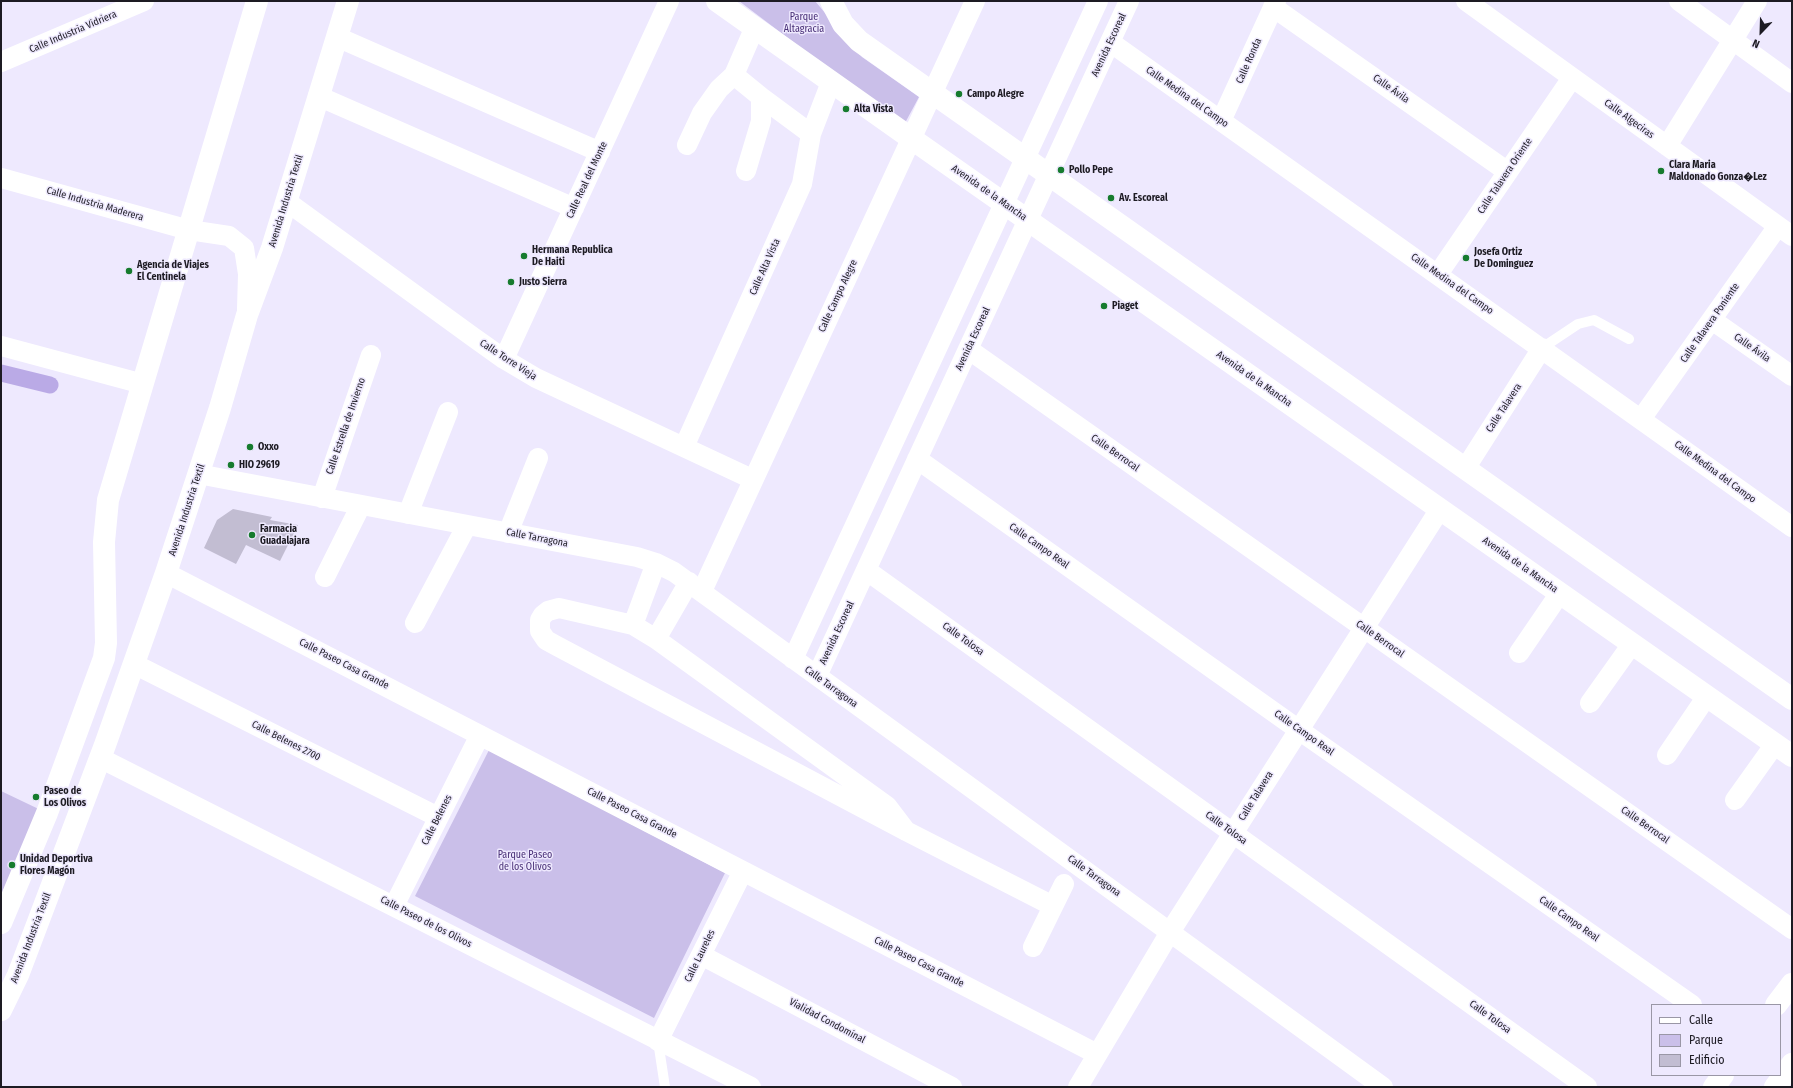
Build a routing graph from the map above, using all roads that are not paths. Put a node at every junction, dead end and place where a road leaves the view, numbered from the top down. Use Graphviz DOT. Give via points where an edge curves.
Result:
graph roads {
  1 [pos="144,1"];
  2 [pos="257,1"];
  3 [pos="348,1"];
  4 [pos="669,1"];
  5 [pos="717,1"];
  6 [pos="831,1"];
  7 [pos="976,1"];
  8 [pos="1098,1"];
  9 [pos="1129,1"];
  10 [pos="1466,1"];
  11 [pos="1679,1"];
  12 [pos="1757,1"];
  13 [pos="1274,4"];
  14 [pos="754,29"];
  15 [pos="336,37"];
  16 [pos="1733,39"];
  17 [pos="1110,42"];
  18 [pos="1,62"];
  19 [pos="734,75"];
  20 [pos="1572,78"];
  21 [pos="831,82"];
  22 [pos="1792,83"];
  23 [pos="933,94"];
  24 [pos="318,96"];
  25 [pos="761,97"];
  26 [pos="1221,121"];
  27 [pos="811,134"];
  28 [pos="912,139"];
  29 [pos="687,146"];
  30 [pos="1667,146"];
  31 [pos="600,152"];
  32 [pos="1024,158"];
  33 [pos="746,171"];
  34 [pos="1508,172"];
  35 [pos="1049,175"];
  36 [pos="1,178"];
  37 [pos="286,201"];
  38 [pos="1004,204"];
  39 [pos="574,208"];
  40 [pos="1028,221"];
  41 [pos="189,230"];
  42 [pos="1785,231"];
  43 [pos="1438,274"];
  44 [pos="247,315"];
  45 [pos="1712,320"];
  46 [pos="1629,339"];
  47 [pos="1,346"];
  48 [pos="1542,348"];
  49 [pos="968,349"];
  50 [pos="371,354"];
  51 [pos="504,359"];
  52 [pos="1792,376"];
  53 [pos="144,384"];
  54 [pos="448,412"];
  55 [pos="1641,419"];
  56 [pos="684,447"];
  57 [pos="538,458"];
  58 [pos="917,460"];
  59 [pos="1465,469"];
  60 [pos="198,474"];
  61 [pos="752,479"];
  62 [pos="322,498"];
  63 [pos="361,505"];
  64 [pos="1440,509"];
  65 [pos="408,514"];
  66 [pos="467,525"];
  67 [pos="1792,527"];
  68 [pos="508,533"];
  69 [pos="656,564"];
  70 [pos="866,570"];
  71 [pos="166,573"];
  72 [pos="325,577"];
  73 [pos="695,586"];
  74 [pos="1560,593"];
  75 [pos="415,623"];
  76 [pos="633,625"];
  77 [pos="1364,628"];
  78 [pos="656,639"];
  79 [pos="1632,644"];
  80 [pos="1519,653"];
  81 [pos="793,659"];
  82 [pos="134,664"];
  83 [pos="817,676"];
  84 [pos="1707,696"];
  85 [pos="1792,700"];
  86 [pos="1590,702"];
  87 [pos="83,716"];
  88 [pos="1299,730"];
  89 [pos="110,734"];
  90 [pos="480,735"];
  91 [pos="1784,750"];
  92 [pos="1667,755"];
  93 [pos="100,758"];
  94 [pos="821,758"];
  95 [pos="808,779"];
  96 [pos="1735,800"];
  97 [pos="438,817"];
  98 [pos="906,831"];
  99 [pos="1233,833"];
  100 [pos="743,871"];
  101 [pos="1064,884"];
  102 [pos="394,906"];
  103 [pos="1053,906"];
  104 [pos="1,923"];
  105 [pos="1792,929"];
  106 [pos="1170,932"];
  107 [pos="1032,947"];
  108 [pos="701,955"];
  109 [pos="1792,984"];
  110 [pos="1691,1004"];
  111 [pos="1777,1004"];
  112 [pos="1,1010"];
  113 [pos="658,1040"];
  114 [pos="1097,1054"];
  115 [pos="1722,1076"];
  116 [pos="665,1087"];
  117 [pos="750,1087"];
  118 [pos="952,1087"];
  119 [pos="1078,1087"];
  120 [pos="1382,1087"];
  121 [pos="1587,1087"];
  122 [pos="1714,1087"];
  1 -- 18 [label="street, Calle Industria Vidriera"];
  2 -- 41 [label="street"];
  3 -- 15 [label="street, Avenida Industria Textil"];
  4 -- 31 [label="street, Calle Real del Monte"];
  5 -- 14 [label="street, Avenida de la Mancha"];
  6 -- 23 [label="street" via="843,24 859,41"];
  7 -- 23 [label="street, Calle Campo Alegre"];
  8 -- 32 [label="street"];
  9 -- 17 [label="street, Avenida Escoreal"];
  10 -- 20 [label="street, Calle Algeciras"];
  11 -- 16 [label="street"];
  12 -- 16 [label="street"];
  13 -- 26 [label="street, Calle Ronda"];
  13 -- 34 [label="street, Calle Ávila"];
  14 -- 19 [label="street"];
  14 -- 21 [label="street, Avenida de la Mancha"];
  15 -- 24 [label="street, Avenida Industria Textil"];
  15 -- 31 [label="street"];
  16 -- 22 [label="street"];
  16 -- 30 [label="street"];
  17 -- 26 [label="street, Calle Medina del Campo"];
  17 -- 35 [label="street, Avenida Escoreal"];
  19 -- 25 [label="street"];
  19 -- 29 [label="street" via="719,88 702,113"];
  20 -- 30 [label="street, Calle Algeciras"];
  20 -- 34 [label="street, Calle Talavera Oriente"];
  21 -- 27 [label="street, Calle Alta Vista"];
  21 -- 28 [label="street, Avenida de la Mancha"];
  23 -- 28 [label="street, Calle Campo Alegre"];
  23 -- 32 [label="street"];
  24 -- 37 [label="street, Avenida Industria Textil"];
  24 -- 39 [label="street"];
  25 -- 27 [label="street"];
  25 -- 33 [label="street" via="761,121"];
  26 -- 43 [label="street, Calle Medina del Campo"];
  27 -- 56 [label="street, Calle Alta Vista" via="802,184"];
  28 -- 38 [label="street, Avenida de la Mancha"];
  28 -- 61 [label="street, Calle Campo Alegre"];
  30 -- 42 [label="street, Calle Algeciras"];
  31 -- 39 [label="street, Calle Real del Monte"];
  32 -- 35 [label="street"];
  32 -- 38 [label="street"];
  34 -- 43 [label="street, Calle Talavera Oriente"];
  35 -- 40 [label="street, Avenida Escoreal"];
  35 -- 59 [label="street"];
  36 -- 41 [label="street, Calle Industria Maderera"];
  37 -- 44 [label="street, Avenida Industria Textil"];
  37 -- 51 [label="street, Calle Torre Vieja"];
  38 -- 40 [label="street, Avenida de la Mancha"];
  38 -- 81 [label="street"];
  39 -- 51 [label="street, Calle Real del Monte"];
  40 -- 49 [label="street, Avenida Escoreal"];
  40 -- 64 [label="street, Avenida de la Mancha"];
  41 -- 44 [label="street, Calle Industria Maderera" via="229,236 244,248 248,274"];
  41 -- 53 [label="street"];
  42 -- 45 [label="street, Calle Talavera Poniente"];
  43 -- 48 [label="street, Calle Medina del Campo"];
  44 -- 60 [label="street, Avenida Industria Textil"];
  45 -- 52 [label="street, Calle Ávila"];
  45 -- 55 [label="street, Calle Talavera Poniente"];
  46 -- 48 [label="lane" via="1594,320 1578,324"];
  47 -- 53 [label="street"];
  48 -- 55 [label="street, Calle Medina del Campo"];
  48 -- 59 [label="street, Calle Talavera"];
  49 -- 58 [label="street, Avenida Escoreal"];
  49 -- 77 [label="street, Calle Berrocal"];
  50 -- 62 [label="street, Calle Estrella de Invierno"];
  51 -- 56 [label="street, Calle Torre Vieja" via="543,382"];
  53 -- 87 [label="street" via="108,500 104,542 106,643 104,658"];
  54 -- 65 [label="street"];
  55 -- 67 [label="street, Calle Medina del Campo"];
  56 -- 61 [label="street, Calle Torre Vieja"];
  57 -- 68 [label="street"];
  58 -- 70 [label="street, Avenida Escoreal"];
  58 -- 88 [label="street, Calle Campo Real"];
  59 -- 85 [label="street"];
  60 -- 62 [label="street, Calle Tarragona"];
  60 -- 71 [label="street, Avenida Industria Textil"];
  61 -- 73 [label="street, Calle Campo Alegre"];
  62 -- 63 [label="street, Calle Tarragona"];
  63 -- 65 [label="street, Calle Tarragona"];
  63 -- 72 [label="street"];
  64 -- 74 [label="street, Avenida de la Mancha"];
  64 -- 77 [label="street, Calle Talavera"];
  65 -- 66 [label="street, Calle Tarragona"];
  66 -- 68 [label="street, Calle Tarragona"];
  66 -- 75 [label="street"];
  68 -- 69 [label="street, Calle Tarragona" via="637,557"];
  69 -- 73 [label="street, Calle Tarragona"];
  69 -- 76 [label="street"];
  70 -- 83 [label="street, Avenida Escoreal"];
  70 -- 99 [label="street, Calle Tolosa"];
  71 -- 82 [label="street, Avenida Industria Textil"];
  71 -- 90 [label="street, Calle Paseo Casa Grande"];
  73 -- 78 [label="street, Calle Campo Alegre"];
  73 -- 81 [label="street, Calle Tarragona"];
  74 -- 79 [label="street, Avenida de la Mancha"];
  74 -- 80 [label="street"];
  76 -- 78 [label="street"];
  76 -- 95 [label="street" via="559,608 543,615 539,626 542,636 555,645"];
  77 -- 88 [label="street, Calle Talavera"];
  77 -- 105 [label="street, Calle Berrocal"];
  78 -- 94 [label="street"];
  79 -- 84 [label="street, Avenida de la Mancha"];
  79 -- 86 [label="street"];
  81 -- 83 [label="street, Calle Tarragona"];
  82 -- 89 [label="street, Avenida Industria Textil"];
  82 -- 97 [label="street, Calle Belenes 2700"];
  83 -- 106 [label="street, Calle Tarragona"];
  84 -- 91 [label="street, Avenida de la Mancha"];
  84 -- 92 [label="street"];
  87 -- 89 [label="street" via="94,726"];
  87 -- 104 [label="street" via="47,813"];
  88 -- 99 [label="street, Calle Talavera"];
  88 -- 110 [label="street, Calle Campo Real"];
  89 -- 93 [label="street, Avenida Industria Textil"];
  90 -- 97 [label="street, Calle Belenes"];
  90 -- 100 [label="street, Calle Paseo Casa Grande"];
  91 -- 96 [label="street"];
  93 -- 102 [label="street, Calle Paseo de los Olivos"];
  93 -- 112 [label="street, Avenida Industria Textil" via="18,975"];
  94 -- 95 [label="street" via="818,770"];
  94 -- 98 [label="street" via="887,806"];
  95 -- 98 [label="street"];
  97 -- 102 [label="street, Calle Belenes"];
  98 -- 103 [label="street"];
  99 -- 106 [label="street, Calle Talavera"];
  99 -- 121 [label="street, Calle Tolosa"];
  100 -- 108 [label="street, Calle Laureles"];
  100 -- 114 [label="street, Calle Paseo Casa Grande"];
  101 -- 103 [label="street"];
  102 -- 113 [label="street, Calle Paseo de los Olivos"];
  103 -- 107 [label="street"];
  106 -- 114 [label="street, Calle Talavera"];
  106 -- 120 [label="street, Calle Tarragona"];
  108 -- 113 [label="street, Calle Laureles"];
  108 -- 118 [label="street, Vialidad Condominal"];
  109 -- 111 [label="street"];
  113 -- 116 [label="lane"];
  113 -- 117 [label="street, Calle Paseo de los Olivos"];
  114 -- 119 [label="street, Calle Talavera"];
  115 -- 122 [label="street"];
}
